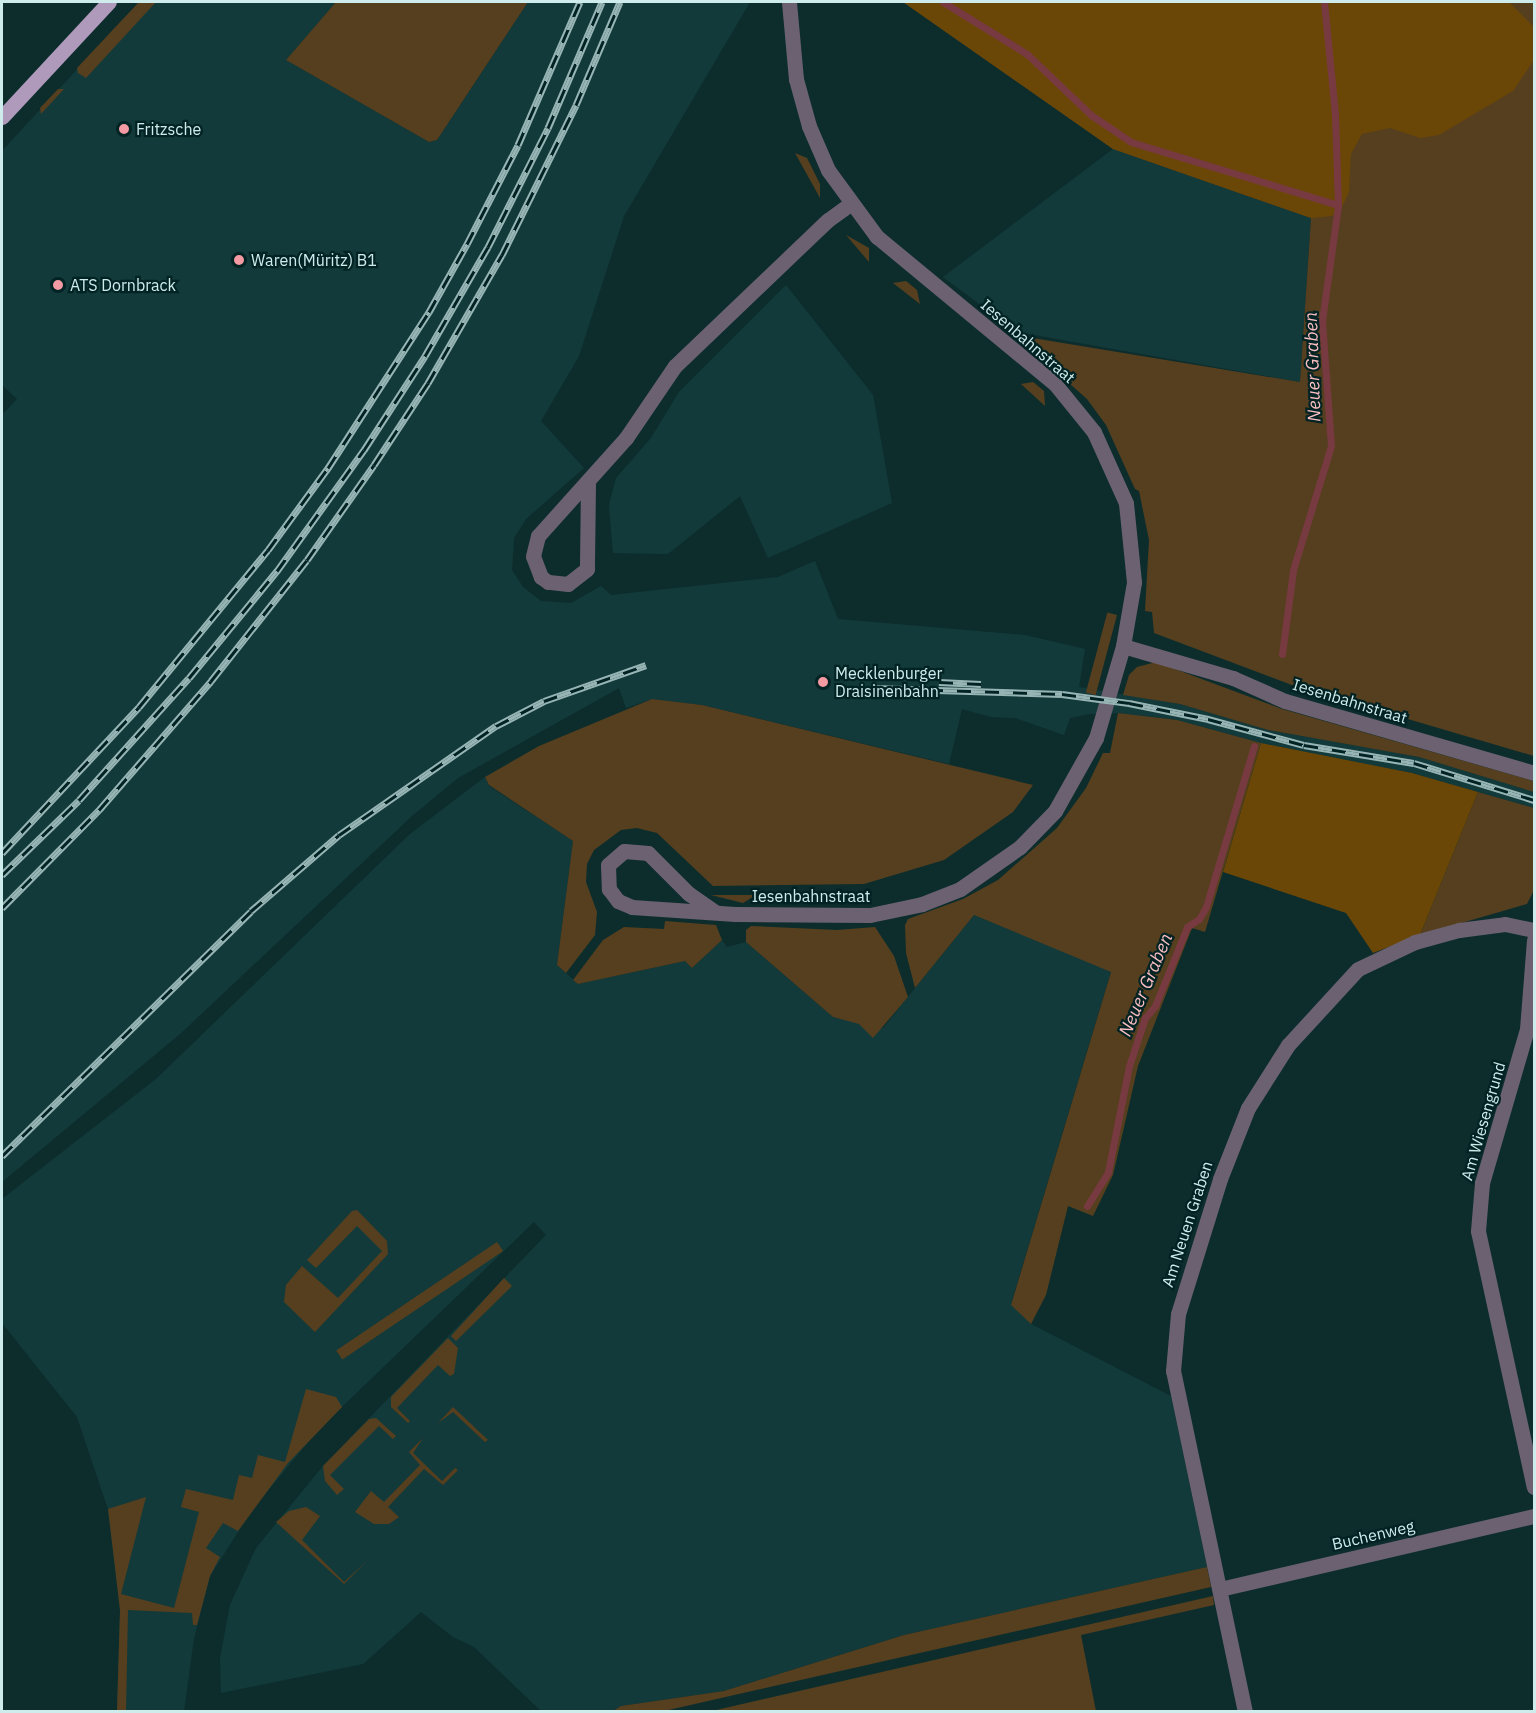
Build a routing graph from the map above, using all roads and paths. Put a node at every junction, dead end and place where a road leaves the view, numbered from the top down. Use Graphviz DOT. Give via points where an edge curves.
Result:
graph roads {
  1 [pos="109,2"];
  2 [pos="789,2"];
  3 [pos="2,117"];
  4 [pos="850,204"];
  5 [pos="588,482"];
  6 [pos="1124,646"];
  7 [pos="1534,773"];
  8 [pos="715,912"];
  9 [pos="1534,930"];
  10 [pos="1534,940"];
  11 [pos="1534,1487"];
  12 [pos="1534,1516"];
  13 [pos="1220,1589"];
  14 [pos="1245,1712"];
  1 -- 3 [label="main road"];
  2 -- 4 [label="street, Iesenbahnstraat" via="794,68 809,126"];
  4 -- 5 [label="street" via="828,220 675,366 626,438"];
  4 -- 6 [label="street, Iesenbahnstraat" via="897,256 1055,384 1094,432 1118,481 1131,532 1134,582"];
  5 -- 5 [label="street" via="538,536 535,566 548,582 568,584 586,569"];
  6 -- 7 [label="street, Iesenbahnstraat" via="1233,678 1285,701"];
  6 -- 8 [label="street, Iesenbahnstraat" via="1096,738 1071,787 1037,831 990,870 960,889 887,912 833,916"];
  8 -- 8 [label="street, Iesenbahnstraat" via="689,894 648,853 624,851 608,865 609,889 625,904"];
  9 -- 13 [label="street, Am Neuen Graben" via="1488,924 1415,942 1373,959 1330,997 1288,1045 1248,1108 1220,1179 1182,1298 1173,1353 1176,1394"];
  10 -- 11 [label="street, Am Wiesengrund" via="1527,1029 1482,1184 1478,1231"];
  12 -- 13 [label="street, Buchenweg"];
  13 -- 14 [label="street, Am Neuen Graben"];
}
